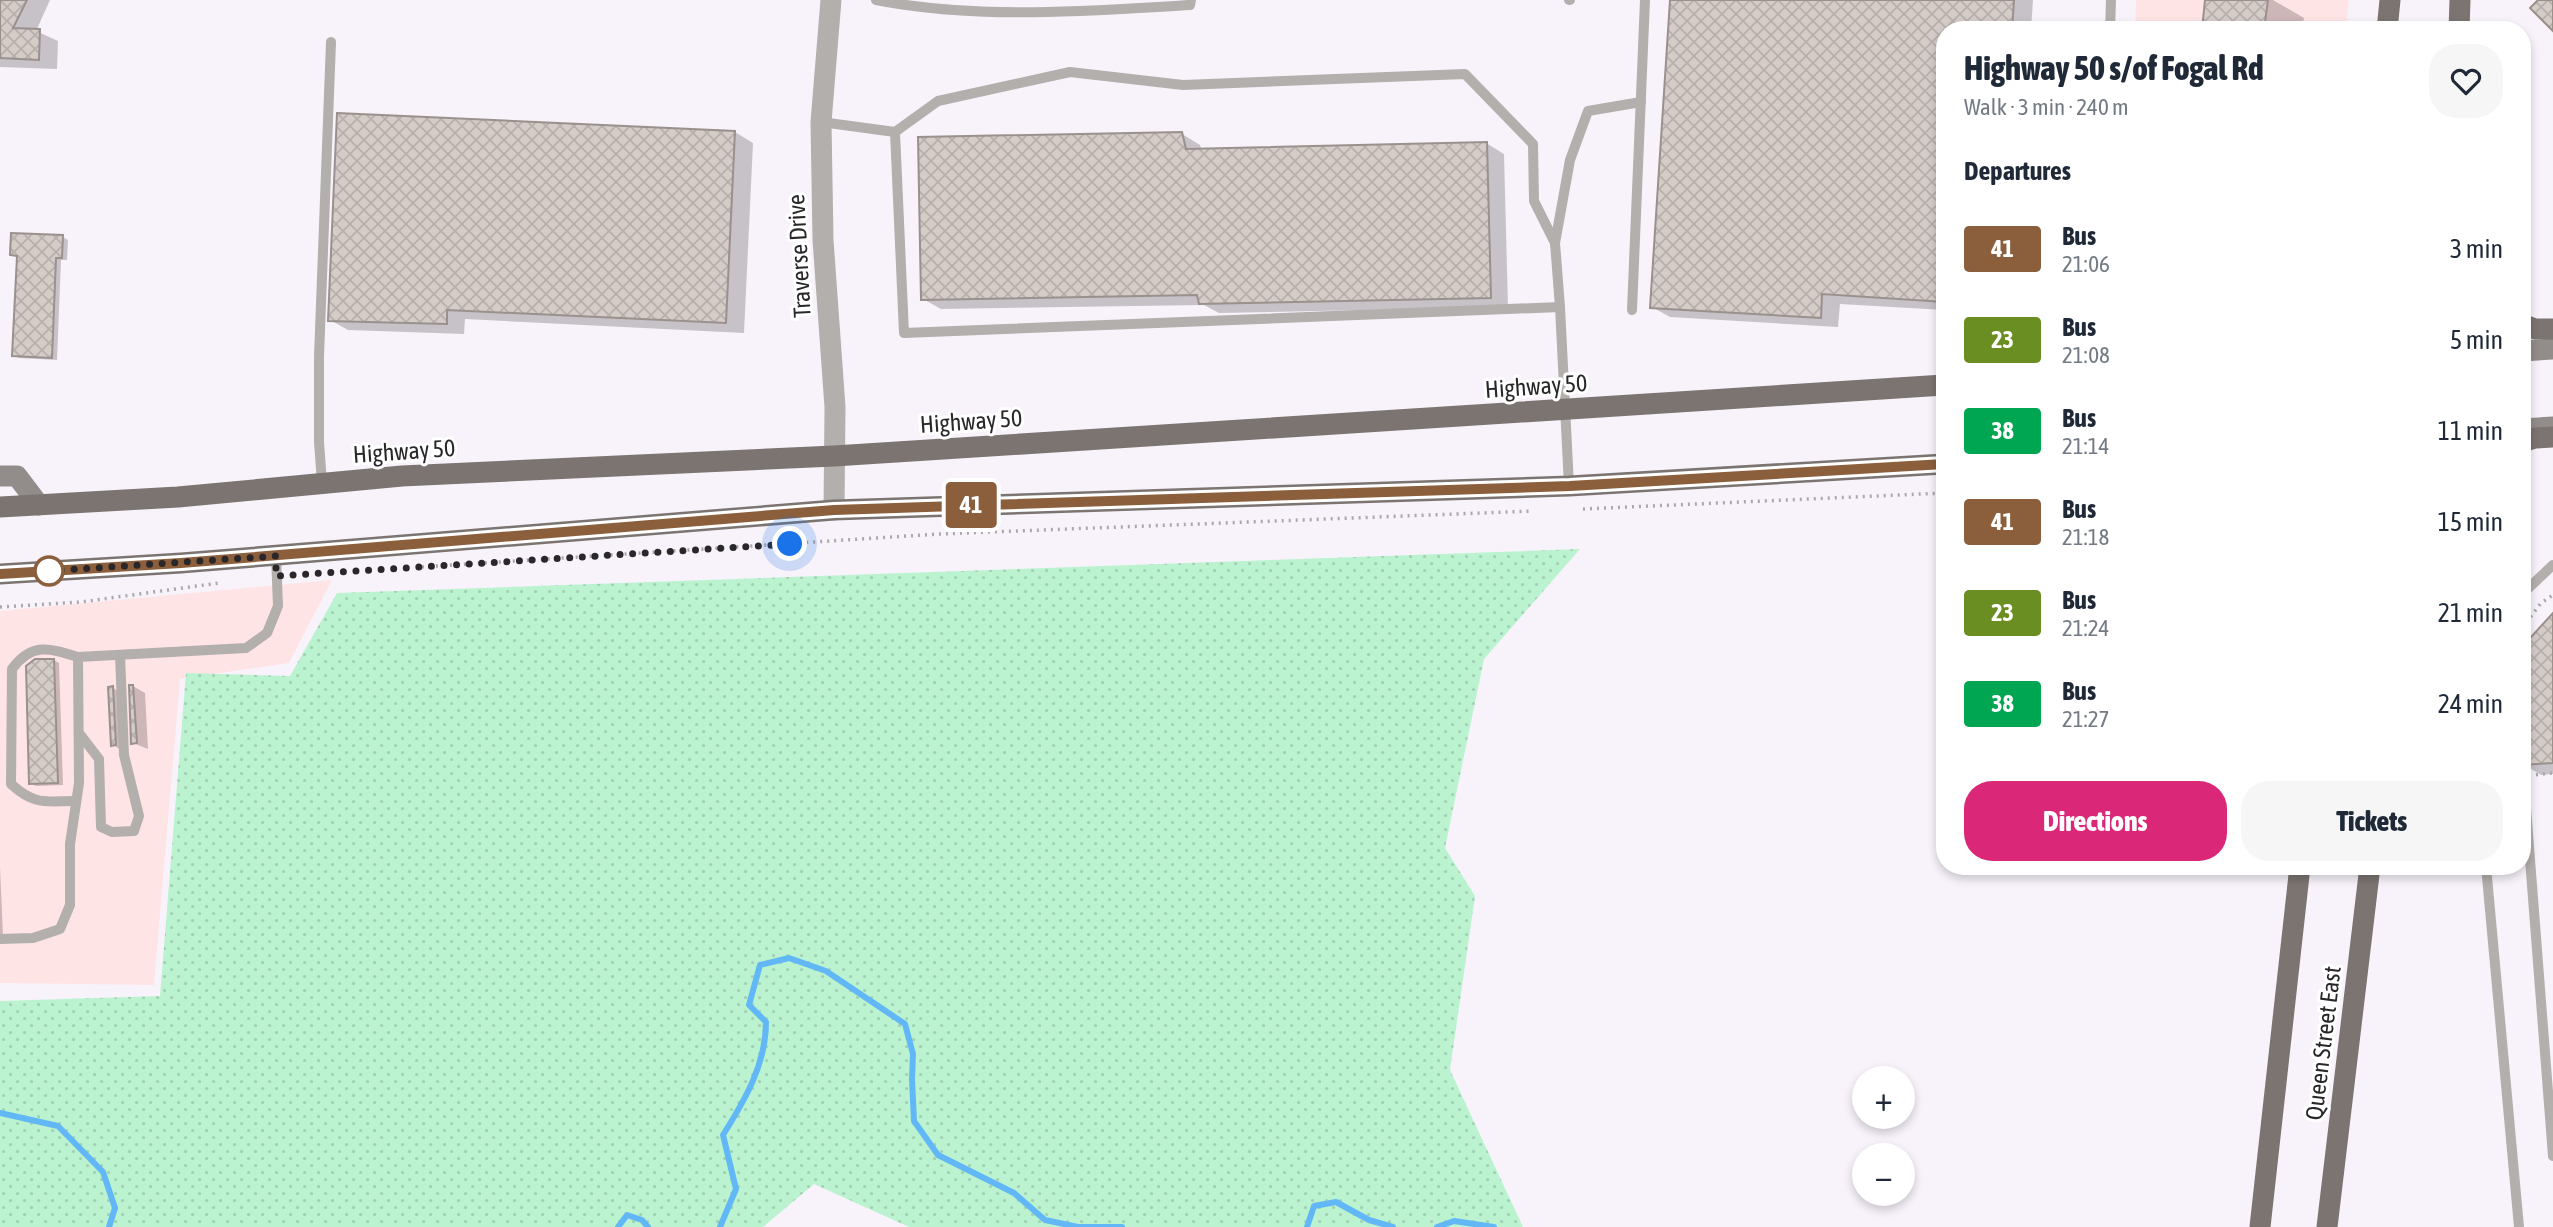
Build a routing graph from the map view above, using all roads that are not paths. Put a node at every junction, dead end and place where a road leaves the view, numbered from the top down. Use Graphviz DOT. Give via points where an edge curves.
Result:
graph roads {
  1 [pos="831,0"];
  2 [pos="876,0"];
  3 [pos="1191,0"];
  4 [pos="1645,0"];
  5 [pos="2111,0"];
  6 [pos="2390,0"];
  7 [pos="2460,0"];
  8 [pos="943,4"];
  9 [pos="1142,4"];
  10 [pos="1041,6"];
  11 [pos="2110,21"];
  12 [pos="2388,21"];
  13 [pos="2459,21"];
  14 [pos="331,42"];
  15 [pos="1641,102"];
  16 [pos="821,122"];
  17 [pos="895,132"];
  18 [pos="1555,243"];
  19 [pos="1560,307"];
  20 [pos="1632,310"];
  21 [pos="2531,327"];
  22 [pos="2553,329"];
  23 [pos="2553,349"];
  24 [pos="2531,350"];
  25 [pos="1936,386"];
  26 [pos="1564,411"];
  27 [pos="2553,427"];
  28 [pos="2531,428"];
  29 [pos="2553,437"];
  30 [pos="2531,439"];
  31 [pos="834,456"];
  32 [pos="1936,464"];
  33 [pos="0,476"];
  34 [pos="323,483"];
  35 [pos="1570,486"];
  36 [pos="39,505"];
  37 [pos="0,507"];
  38 [pos="834,510"];
  39 [pos="276,556"];
  40 [pos="2553,565"];
  41 [pos="31,572"];
  42 [pos="0,574"];
  43 [pos="0,582"];
  44 [pos="2531,586"];
  45 [pos="120,655"];
  46 [pos="78,657"];
  47 [pos="79,733"];
  48 [pos="6,771"];
  49 [pos="0,782"];
  50 [pos="76,801"];
  51 [pos="2531,872"];
  52 [pos="2299,875"];
  53 [pos="2369,875"];
  54 [pos="2487,875"];
  55 [pos="0,939"];
  56 [pos="2553,1156"];
  57 [pos="2260,1227"];
  58 [pos="2327,1227"];
  59 [pos="2519,1227"];
  1 -- 16 [label="street, Traverse Drive"];
  2 -- 8 [label="lane" via="920,8"];
  3 -- 9 [label="lane" via="1190,5"];
  4 -- 15 [label="lane"];
  5 -- 11 [label="lane"];
  6 -- 12 [label="main road"];
  7 -- 13 [label="main road"];
  8 -- 10 [label="lane"];
  9 -- 10 [label="lane"];
  14 -- 34 [label="lane" via="320,356"];
  15 -- 18 [label="lane" via="1587,111 1570,160"];
  15 -- 20 [label="lane"];
  16 -- 17 [label="lane"];
  16 -- 31 [label="street, Traverse Drive"];
  17 -- 18 [label="lane" via="938,101 1070,72 1183,85 1465,74 1533,144 1534,201"];
  17 -- 19 [label="lane" via="904,333"];
  18 -- 19 [label="lane"];
  19 -- 26 [label="lane"];
  21 -- 22 [label="main road"];
  23 -- 24 [label="main road"];
  25 -- 26 [label="main road, Highway 50"];
  26 -- 31 [label="main road, Highway 50"];
  26 -- 35 [label="lane"];
  27 -- 28 [label="main road"];
  29 -- 30 [label="main road"];
  31 -- 34 [label="main road, Highway 50"];
  31 -- 38 [label="street, Traverse Drive"];
  32 -- 35 [label="main road"];
  33 -- 36 [label="main road" via="17,476"];
  34 -- 36 [label="main road, Highway 50"];
  35 -- 38 [label="main road"];
  36 -- 37 [label="main road, Highway 50"];
  38 -- 39 [label="main road"];
  39 -- 41 [label="main road"];
  39 -- 45 [label="lane" via="278,606 267,633 246,648"];
  40 -- 44 [label="lane"];
  41 -- 42 [label="main road"];
  41 -- 43 [label="main road"];
  45 -- 46 [label="lane"];
  45 -- 47 [label="lane" via="124,755 139,816 134,831 113,832 102,827 99,759"];
  46 -- 47 [label="lane"];
  46 -- 48 [label="lane" via="33,649 12,669"];
  47 -- 50 [label="lane"];
  48 -- 49 [label="lane"];
  48 -- 50 [label="lane" via="11,783 35,801"];
  50 -- 55 [label="lane" via="70,905 60,929 33,938"];
  51 -- 56 [label="lane"];
  52 -- 57 [label="main road, Queen Street East"];
  53 -- 58 [label="main road, Queen Street East"];
  54 -- 59 [label="lane"];
}
